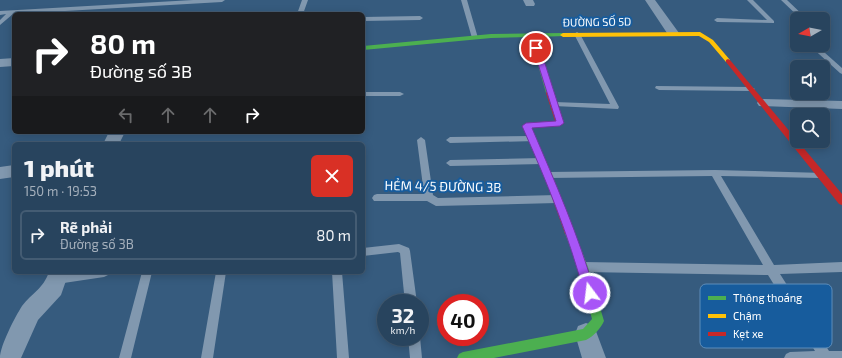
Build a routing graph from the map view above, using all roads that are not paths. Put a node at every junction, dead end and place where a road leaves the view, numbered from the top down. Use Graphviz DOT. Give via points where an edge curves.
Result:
graph roads {
  1 [pos="222,0"];
  2 [pos="305,0"];
  3 [pos="464,0"];
  4 [pos="650,0"];
  5 [pos="750,0"];
  6 [pos="784,0"];
  7 [pos="12,12"];
  8 [pos="301,12"];
  9 [pos="797,12"];
  10 [pos="0,13"];
  11 [pos="420,18"];
  12 [pos="365,19"];
  13 [pos="717,20"];
  14 [pos="0,23"];
  15 [pos="673,33"];
  16 [pos="577,34"];
  17 [pos="532,35"];
  18 [pos="475,38"];
  19 [pos="365,48"];
  20 [pos="820,52"];
  21 [pos="12,62"];
  22 [pos="0,63"];
  23 [pos="842,72"];
  24 [pos="659,88"];
  25 [pos="751,89"];
  26 [pos="365,94"];
  27 [pos="400,94"];
  28 [pos="764,103"];
  29 [pos="554,104"];
  30 [pos="842,104"];
  31 [pos="532,139"];
  32 [pos="421,140"];
  33 [pos="450,140"];
  34 [pos="542,161"];
  35 [pos="450,163"];
  36 [pos="12,171"];
  37 [pos="0,173"];
  38 [pos="715,173"];
  39 [pos="548,175"];
  40 [pos="821,175"];
  41 [pos="428,197"];
  42 [pos="377,198"];
  43 [pos="557,200"];
  44 [pos="842,201"];
  45 [pos="365,252"];
  46 [pos="583,267"];
  47 [pos="842,267"];
  48 [pos="771,270"];
  49 [pos="73,274"];
  50 [pos="146,274"];
  51 [pos="221,274"];
  52 [pos="338,274"];
  53 [pos="58,275"];
  54 [pos="780,284"];
  55 [pos="410,294"];
  56 [pos="586,334"];
  57 [pos="415,346"];
  58 [pos="819,348"];
  59 [pos="474,357"];
  60 [pos="825,357"];
  61 [pos="842,357"];
  62 [pos="10,358"];
  63 [pos="125,358"];
  64 [pos="207,358"];
  65 [pos="343,358"];
  66 [pos="416,358"];
  67 [pos="594,358"];
  68 [pos="790,358"];
  1 -- 7 [label="lane"];
  2 -- 8 [label="lane"];
  3 -- 18 [label="lane"];
  4 -- 15 [label="street"];
  5 -- 13 [label="lane" via="772,22"];
  6 -- 9 [label="lane"];
  7 -- 10 [label="lane"];
  7 -- 14 [label="lane"];
  11 -- 12 [label="lane"];
  15 -- 16 [label="street, ĐƯỜNG SỐ 5D"];
  15 -- 25 [label="street, ĐƯỜNG SỐ 5D" via="700,34 710,41"];
  16 -- 17 [label="street, ĐƯỜNG SỐ 5D"];
  16 -- 29 [label="lane" via="615,107"];
  17 -- 18 [label="street, ĐƯỜNG SỐ 5D"];
  17 -- 29 [label="street"];
  18 -- 19 [label="street, ĐƯỜNG SỐ 5D"];
  20 -- 23 [label="lane"];
  21 -- 22 [label="street"];
  24 -- 25 [label="lane"];
  25 -- 28 [label="street"];
  26 -- 27 [label="lane"];
  28 -- 30 [label="street"];
  28 -- 40 [label="street"];
  29 -- 31 [label="street" via="560,123 526,126"];
  31 -- 33 [label="lane"];
  31 -- 34 [label="street"];
  32 -- 41 [label="lane"];
  34 -- 35 [label="lane"];
  34 -- 39 [label="street"];
  36 -- 37 [label="street"];
  38 -- 39 [label="lane"];
  38 -- 40 [label="lane"];
  38 -- 48 [label="lane"];
  39 -- 43 [label="street"];
  40 -- 44 [label="street"];
  41 -- 42 [label="lane, HẺM 4/5 ĐƯỜNG 3B"];
  41 -- 43 [label="lane, HẺM 4/5 ĐƯỜNG 3B" via="436,202"];
  43 -- 46 [label="street"];
  45 -- 55 [label="lane" via="400,248 404,251"];
  46 -- 48 [label="lane"];
  46 -- 56 [label="street" via="598,321"];
  47 -- 48 [label="lane"];
  48 -- 54 [label="lane"];
  49 -- 53 [label="lane"];
  50 -- 63 [label="lane"];
  51 -- 64 [label="lane"];
  52 -- 65 [label="lane"];
  53 -- 62 [label="street" via="54,288 30,313"];
  56 -- 59 [label="street"];
  56 -- 67 [label="street"];
  57 -- 66 [label="lane"];
  58 -- 60 [label="lane"];
  60 -- 61 [label="lane"];
  60 -- 68 [label="lane"];
}
